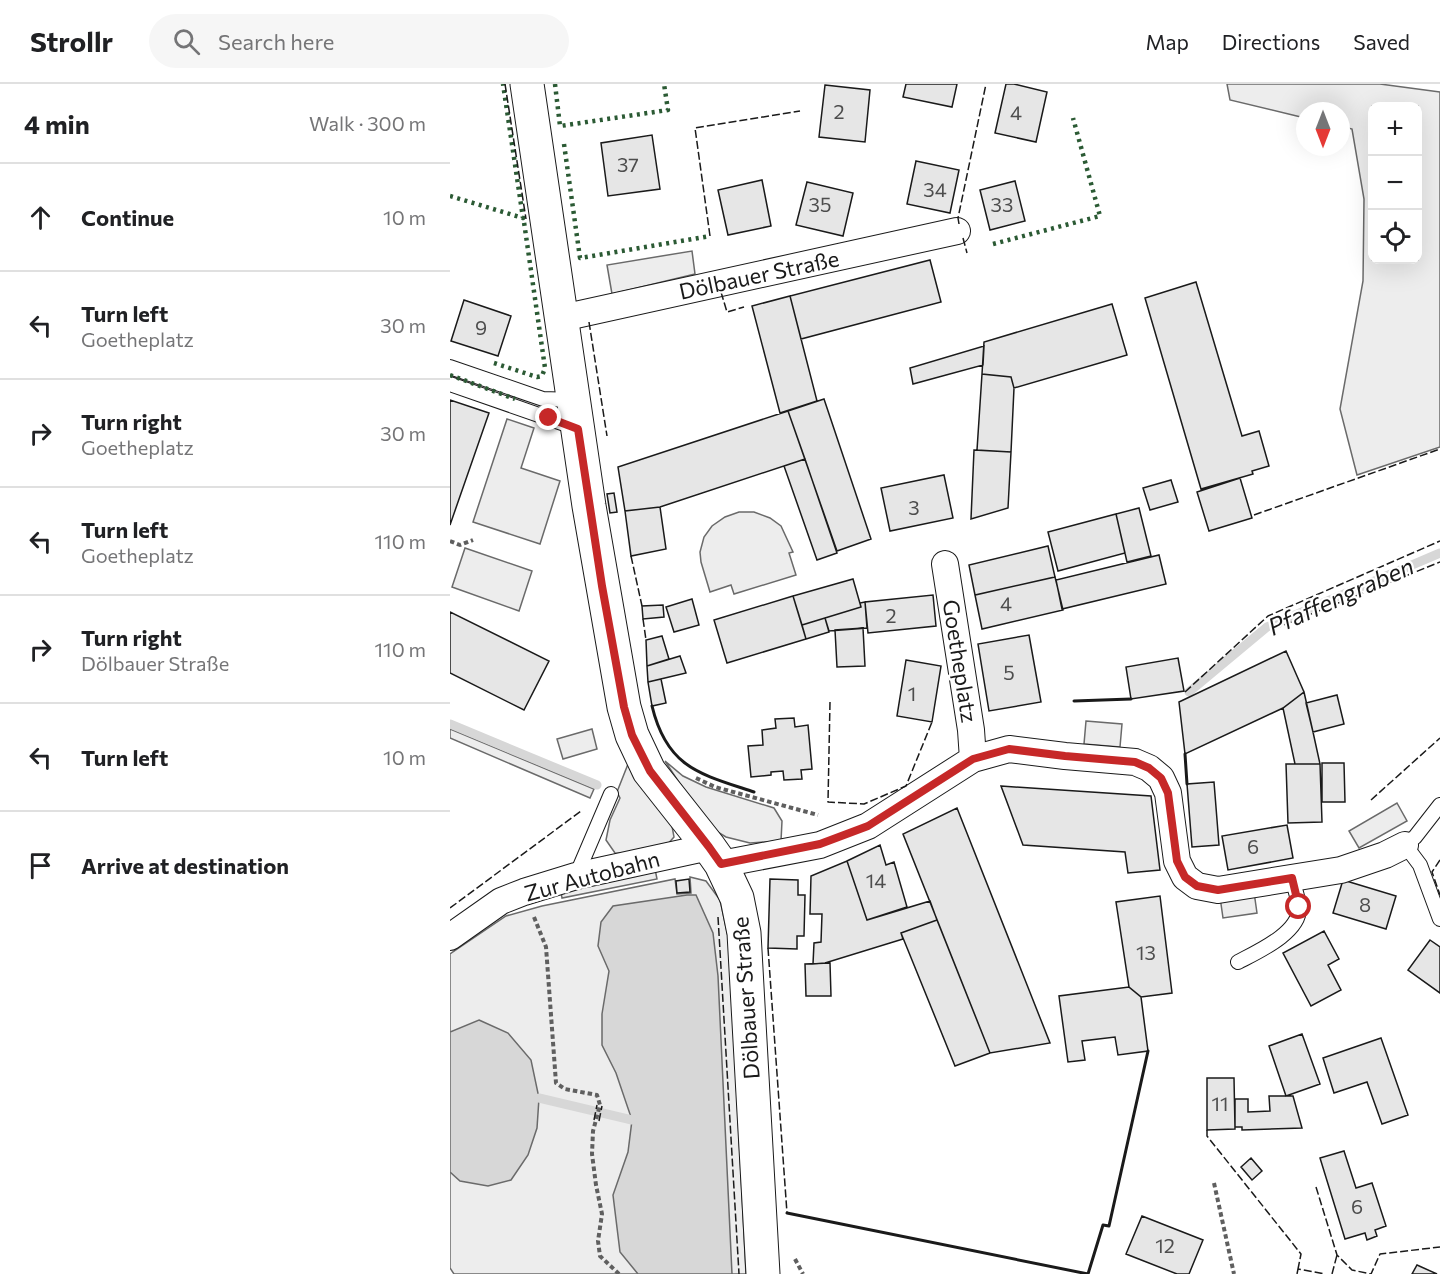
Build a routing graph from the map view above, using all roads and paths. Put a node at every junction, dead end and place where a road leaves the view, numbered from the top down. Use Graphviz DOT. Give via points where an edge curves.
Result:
graph roads {
  1 [pos="527,84"];
  2 [pos="957,231"];
  3 [pos="562,318"];
  4 [pos="450,366"];
  5 [pos="450,384"];
  6 [pos="576,414"];
  7 [pos="473,540"];
  8 [pos="450,541"];
  9 [pos="945,564"];
  10 [pos="973,759"];
  11 [pos="690,774"];
  12 [pos="611,794"];
  13 [pos="1440,805"];
  14 [pos="820,815"];
  15 [pos="1405,845"];
  16 [pos="715,856"];
  17 [pos="576,876"];
  18 [pos="1292,878"];
  19 [pos="524,892"];
  20 [pos="1440,919"];
  21 [pos="450,937"];
  22 [pos="1238,962"];
  23 [pos="1214,1183"];
  24 [pos="792,1253"];
  25 [pos="619,1274"];
  26 [pos="763,1274"];
  27 [pos="803,1274"];
  28 [pos="1234,1274"];
  1 -- 3 [label="street, Dölbauer Straße"];
  2 -- 3 [label="street, Dölbauer Straße"];
  3 -- 6 [label="street, Dölbauer Straße"];
  4 -- 6 [label="lane"];
  5 -- 6 [label="lane"];
  6 -- 16 [label="street, Dölbauer Straße" via="606,604 632,735 650,771"];
  7 -- 8 [label="path" via="460,545"];
  9 -- 10 [label="street, Goetheplatz"];
  10 -- 16 [label="street" via="868,826 820,844"];
  10 -- 18 [label="street" via="1009,749 1135,762 1161,778 1168,793 1177,861 1185,877 1197,886 1218,890"];
  11 -- 14 [label="path" via="715,787"];
  12 -- 17 [label="lane"];
  13 -- 15 [label="lane"];
  15 -- 18 [label="street" via="1341,870"];
  15 -- 20 [label="lane" via="1420,865"];
  16 -- 17 [label="street, Zur Autobahn"];
  16 -- 26 [label="street, Dölbauer Straße" via="737,898 744,933"];
  17 -- 19 [label="street, Zur Autobahn"];
  18 -- 22 [label="lane" via="1298,918 1266,947"];
  19 -- 21 [label="street, Zur Autobahn" via="501,901"];
  19 -- 25 [label="path" via="546,947 556,1083 565,1089 597,1095 600,1105 592,1154 602,1214 598,1241 600,1256"];
  23 -- 28 [label="path"];
  24 -- 27 [label="path"];
}
